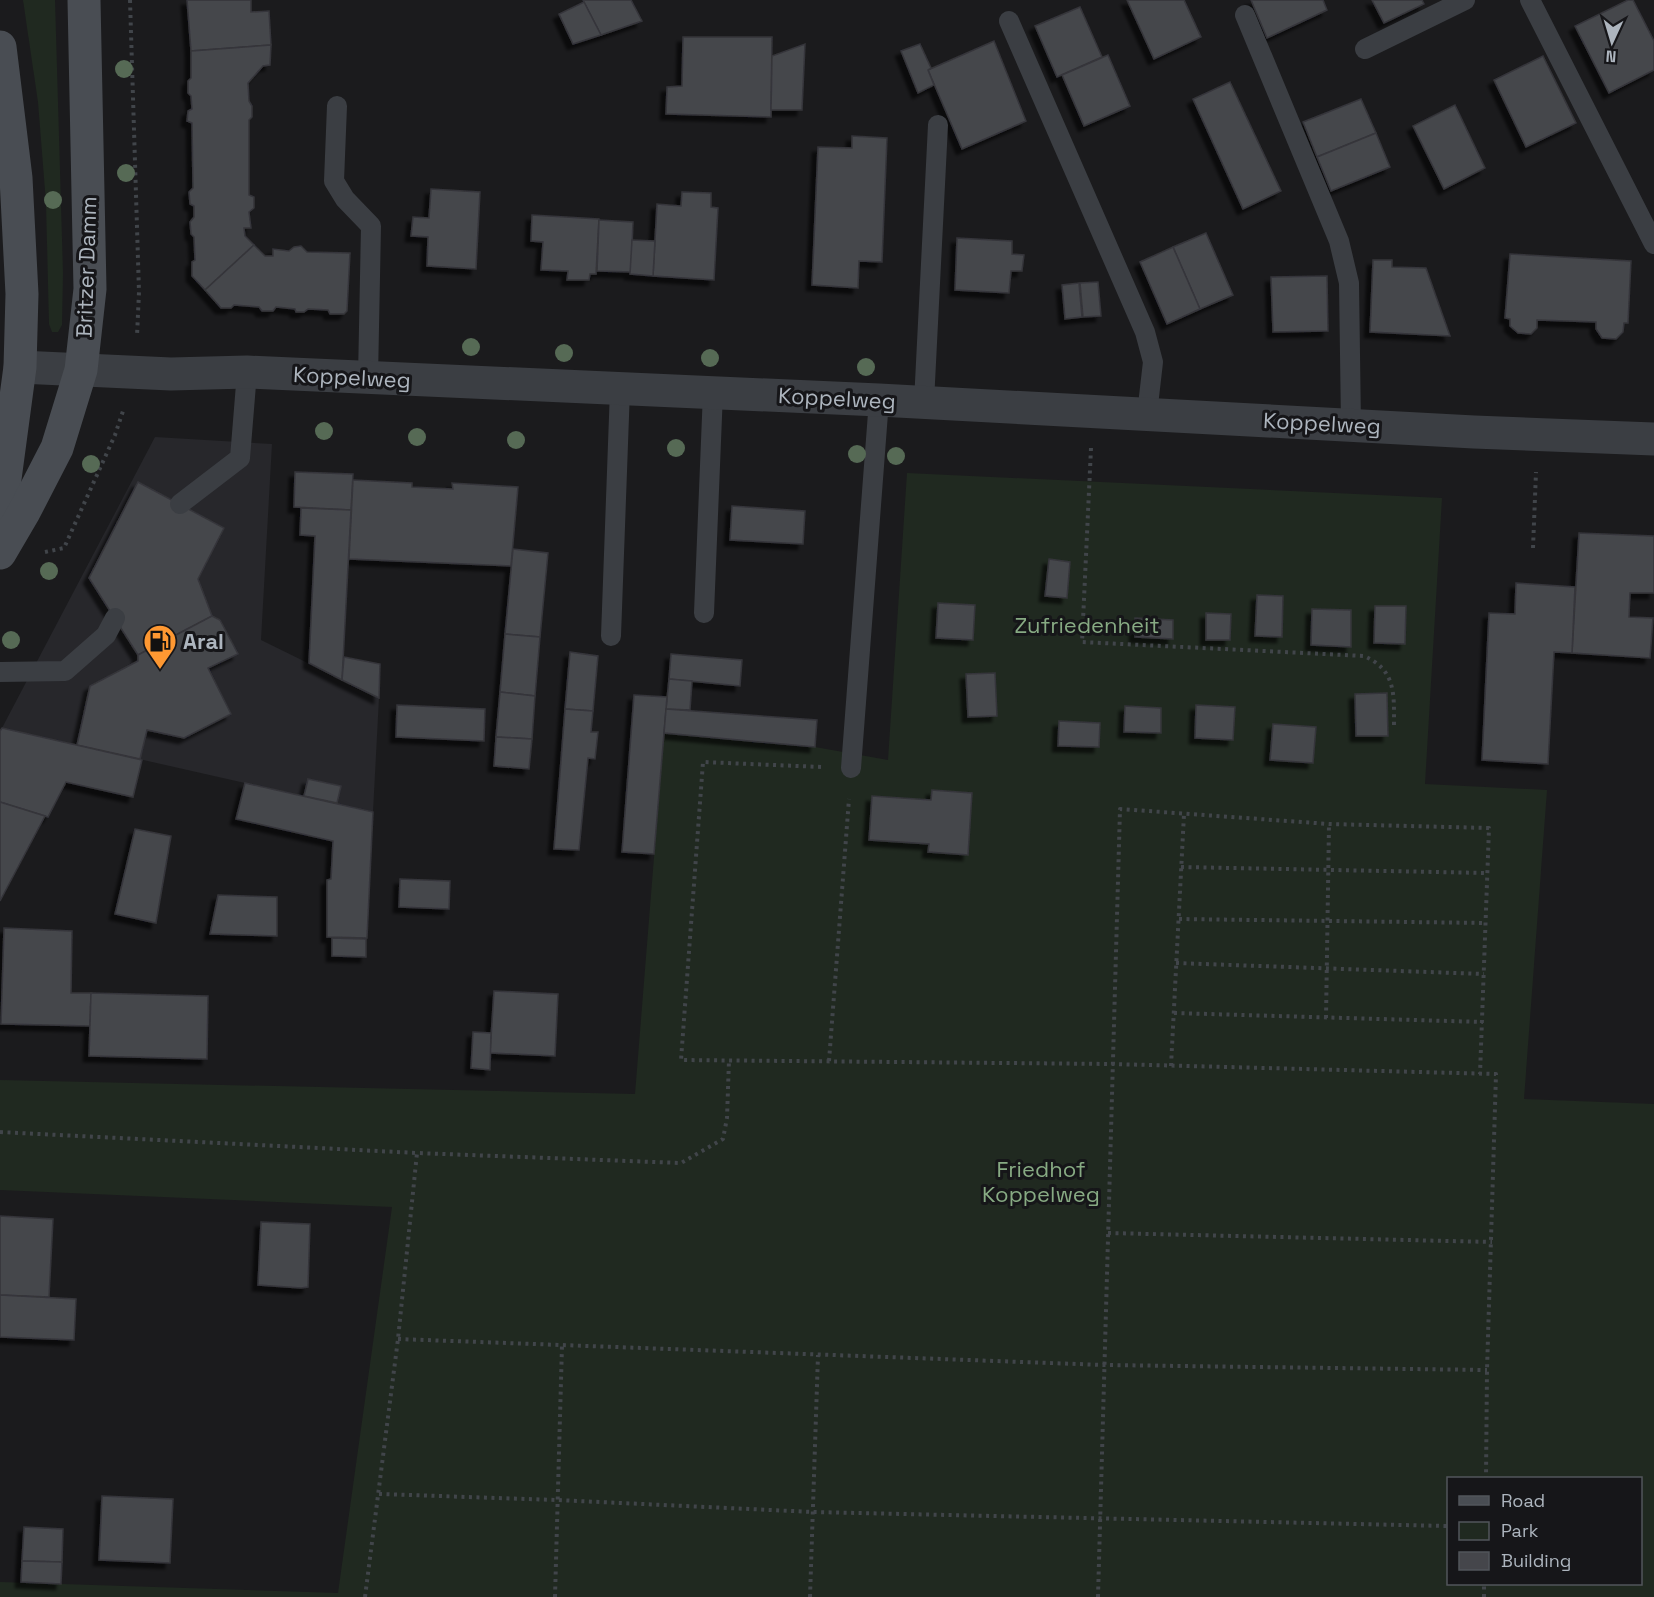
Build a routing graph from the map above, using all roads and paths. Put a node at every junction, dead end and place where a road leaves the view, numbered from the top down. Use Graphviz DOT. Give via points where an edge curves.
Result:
graph roads {
  1 [pos="84,0"];
  2 [pos="130,0"];
  3 [pos="1465,0"];
  4 [pos="1530,0"];
  5 [pos="1245,15"];
  6 [pos="1010,21"];
  7 [pos="0,47"];
  8 [pos="1365,50"];
  9 [pos="337,106"];
  10 [pos="938,126"];
  11 [pos="1654,244"];
  12 [pos="139,292"];
  13 [pos="20,367"];
  14 [pos="81,370"];
  15 [pos="247,372"];
  16 [pos="368,378"];
  17 [pos="620,388"];
  18 [pos="713,392"];
  19 [pos="879,400"];
  20 [pos="924,402"];
  21 [pos="1147,414"];
  22 [pos="1351,424"];
  23 [pos="115,435"];
  24 [pos="1538,435"];
  25 [pos="1654,439"];
  26 [pos="1090,481"];
  27 [pos="180,504"];
  28 [pos="83,506"];
  29 [pos="0,516"];
  30 [pos="1533,548"];
  31 [pos="0,553"];
  32 [pos="704,613"];
  33 [pos="115,618"];
  34 [pos="611,636"];
  35 [pos="0,672"];
  36 [pos="1394,724"];
  37 [pos="851,768"];
  38 [pos="1184,814"];
  39 [pos="1329,824"];
  40 [pos="1181,867"];
  41 [pos="1328,871"];
  42 [pos="1487,873"];
  43 [pos="1179,918"];
  44 [pos="1328,921"];
  45 [pos="1486,924"];
  46 [pos="1176,963"];
  47 [pos="1327,967"];
  48 [pos="1484,974"];
  49 [pos="1174,1013"];
  50 [pos="1326,1018"];
  51 [pos="1483,1022"];
  52 [pos="729,1060"];
  53 [pos="829,1061"];
  54 [pos="1112,1064"];
  55 [pos="1171,1066"];
  56 [pos="1480,1074"];
  57 [pos="0,1132"];
  58 [pos="417,1153"];
  59 [pos="1108,1233"];
  60 [pos="1492,1242"];
  61 [pos="398,1339"];
  62 [pos="562,1345"];
  63 [pos="818,1355"];
  64 [pos="1104,1365"];
  65 [pos="1487,1370"];
  66 [pos="1486,1477"];
  67 [pos="379,1494"];
  68 [pos="557,1500"];
  69 [pos="813,1512"];
  70 [pos="1100,1518"];
  71 [pos="1447,1526"];
  72 [pos="366,1597"];
  73 [pos="555,1597"];
  74 [pos="810,1597"];
  75 [pos="1098,1597"];
  1 -- 14 [label="main road, Britzer Damm" via="90,289"];
  2 -- 12 [label="path"];
  3 -- 8 [label="lane"];
  4 -- 11 [label="lane"];
  5 -- 22 [label="lane" via="1340,241 1349,283"];
  6 -- 21 [label="lane" via="1145,332 1153,362"];
  7 -- 13 [label="main road" via="16,178 22,294"];
  9 -- 16 [label="lane" via="334,181 371,226"];
  10 -- 20 [label="lane"];
  13 -- 14 [label="street, Koppelweg"];
  13 -- 29 [label="main road"];
  14 -- 15 [label="street, Koppelweg"];
  14 -- 31 [label="main road, Britzer Damm" via="57,448"];
  15 -- 16 [label="street, Koppelweg"];
  15 -- 27 [label="lane" via="240,458"];
  16 -- 17 [label="street, Koppelweg"];
  17 -- 18 [label="street, Koppelweg"];
  17 -- 34 [label="lane"];
  18 -- 19 [label="street, Koppelweg"];
  18 -- 32 [label="lane"];
  19 -- 20 [label="street, Koppelweg"];
  19 -- 37 [label="lane"];
  20 -- 21 [label="street, Koppelweg"];
  21 -- 22 [label="street, Koppelweg"];
  22 -- 24 [label="street, Koppelweg"];
  23 -- 28 [label="path"];
  24 -- 25 [label="street, Koppelweg"];
  24 -- 30 [label="path"];
  26 -- 36 [label="path" via="1082,642 1364,657 1385,670 1391,681"];
  33 -- 35 [label="lane" via="106,635 65,671"];
  37 -- 52 [label="path" via="703,762 681,1060"];
  37 -- 53 [label="path"];
  38 -- 39 [label="path"];
  38 -- 40 [label="path"];
  38 -- 54 [label="path" via="1120,809"];
  39 -- 41 [label="path"];
  39 -- 42 [label="path" via="1489,828"];
  40 -- 41 [label="path"];
  40 -- 43 [label="path"];
  41 -- 42 [label="path"];
  41 -- 44 [label="path"];
  42 -- 45 [label="path"];
  43 -- 44 [label="path"];
  43 -- 46 [label="path"];
  44 -- 45 [label="path"];
  44 -- 47 [label="path"];
  45 -- 48 [label="path"];
  46 -- 47 [label="path"];
  46 -- 49 [label="path"];
  47 -- 48 [label="path"];
  47 -- 50 [label="path"];
  48 -- 51 [label="path"];
  49 -- 50 [label="path"];
  49 -- 55 [label="path"];
  50 -- 51 [label="path"];
  51 -- 56 [label="path"];
  52 -- 53 [label="path"];
  52 -- 58 [label="path" via="723,1139 681,1163"];
  53 -- 54 [label="path"];
  54 -- 55 [label="path"];
  54 -- 59 [label="path"];
  55 -- 56 [label="path"];
  56 -- 60 [label="path" via="1496,1074"];
  57 -- 58 [label="path"];
  58 -- 61 [label="path"];
  59 -- 60 [label="path"];
  59 -- 64 [label="path"];
  60 -- 65 [label="path"];
  61 -- 62 [label="path"];
  61 -- 67 [label="path"];
  62 -- 63 [label="path"];
  62 -- 68 [label="path"];
  63 -- 64 [label="path"];
  63 -- 69 [label="path"];
  64 -- 65 [label="path"];
  64 -- 70 [label="path"];
  65 -- 66 [label="path"];
  67 -- 68 [label="path"];
  67 -- 72 [label="path"];
  68 -- 69 [label="path"];
  68 -- 73 [label="path"];
  69 -- 70 [label="path"];
  69 -- 74 [label="path"];
  70 -- 71 [label="path"];
  70 -- 75 [label="path"];
}
